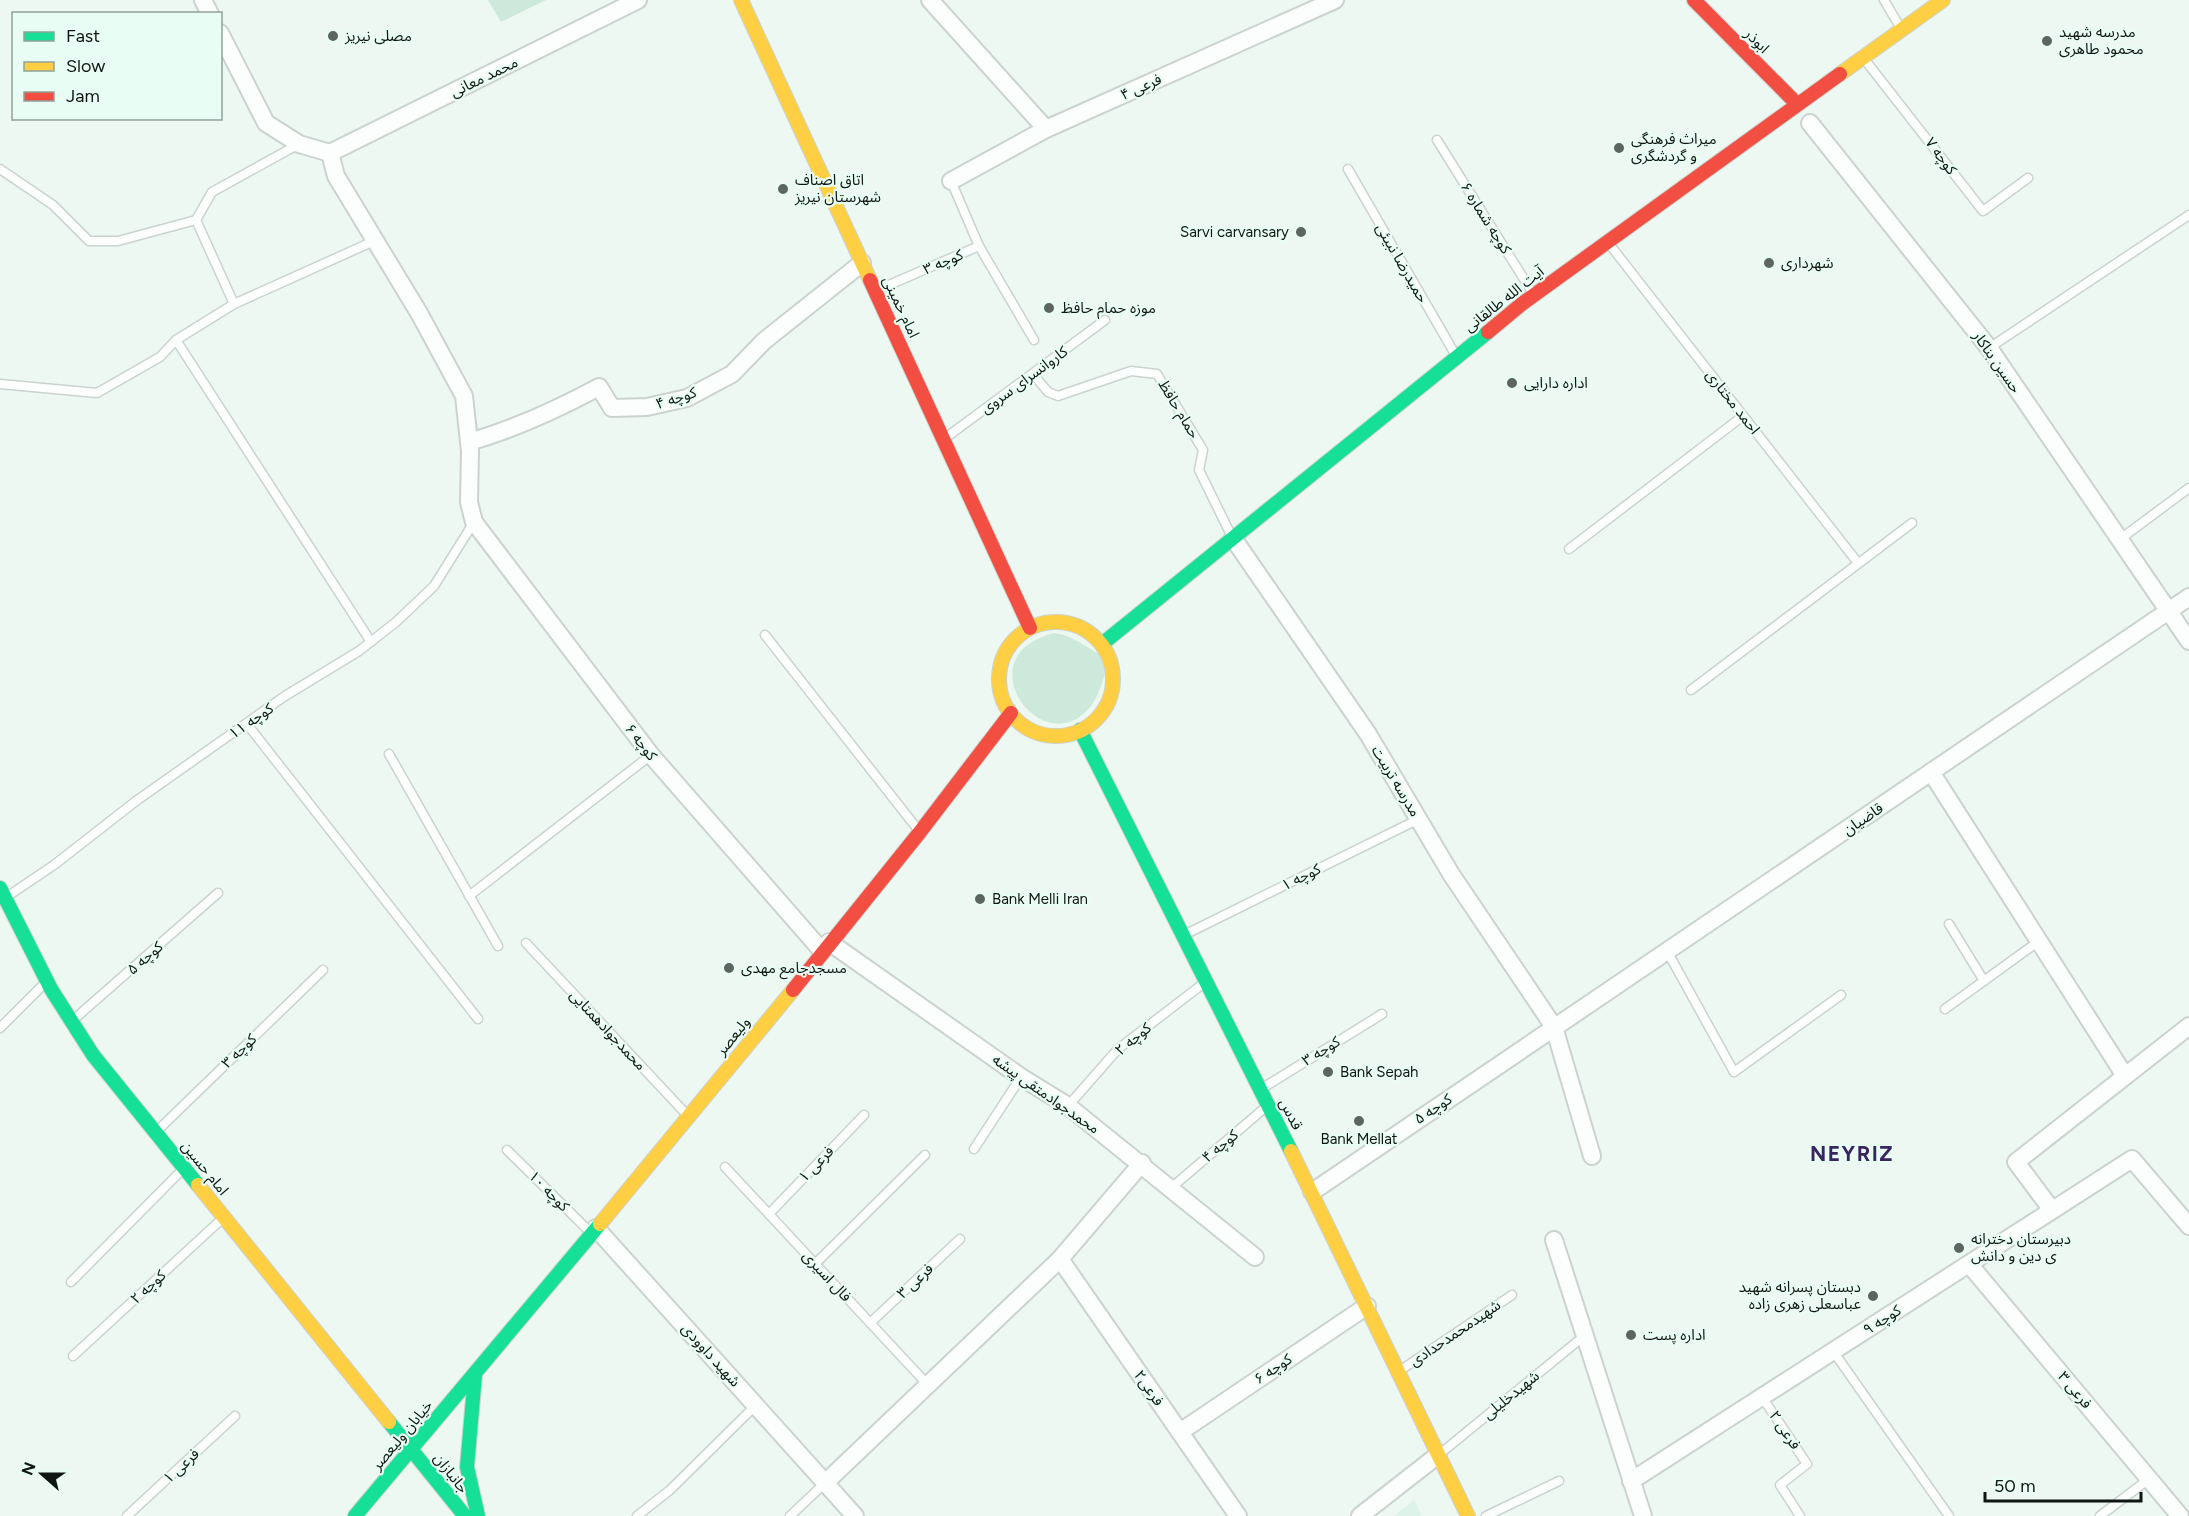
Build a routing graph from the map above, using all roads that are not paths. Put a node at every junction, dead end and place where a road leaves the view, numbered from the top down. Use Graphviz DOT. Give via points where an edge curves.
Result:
graph roads {
  1 [pos="638,0"];
  2 [pos="741,0"];
  3 [pos="930,0"];
  4 [pos="1335,0"];
  5 [pos="1694,0"];
  6 [pos="1884,0"];
  7 [pos="1944,0"];
  8 [pos="1902,30"];
  9 [pos="222,37"];
  10 [pos="1863,57"];
  11 [pos="1797,104"];
  12 [pos="1810,123"];
  13 [pos="1046,129"];
  14 [pos="1437,141"];
  15 [pos="300,144"];
  16 [pos="330,153"];
  17 [pos="0,169"];
  18 [pos="1348,169"];
  19 [pos="2028,178"];
  20 [pos="951,181"];
  21 [pos="2189,215"];
  22 [pos="196,220"];
  23 [pos="374,241"];
  24 [pos="1607,242"];
  25 [pos="979,246"];
  26 [pos="862,263"];
  27 [pos="875,291"];
  28 [pos="1534,296"];
  29 [pos="234,304"];
  30 [pos="1105,320"];
  31 [pos="176,339"];
  32 [pos="1034,340"];
  33 [pos="1989,348"];
  34 [pos="1457,357"];
  35 [pos="1032,374"];
  36 [pos="0,384"];
  37 [pos="1743,416"];
  38 [pos="944,440"];
  39 [pos="469,442"];
  40 [pos="2189,488"];
  41 [pos="474,522"];
  42 [pos="1912,523"];
  43 [pos="1233,538"];
  44 [pos="2119,540"];
  45 [pos="1569,549"];
  46 [pos="1858,563"];
  47 [pos="2189,597"];
  48 [pos="2170,610"];
  49 [pos="1030,628"];
  50 [pos="765,635"];
  51 [pos="2189,641"];
  52 [pos="371,642"];
  53 [pos="1102,644"];
  54 [pos="1691,690"];
  55 [pos="1011,714"];
  56 [pos="247,724"];
  57 [pos="1080,730"];
  58 [pos="389,754"];
  59 [pos="651,755"];
  60 [pos="1931,772"];
  61 [pos="1419,819"];
  62 [pos="920,832"];
  63 [pos="2,893"];
  64 [pos="218,893"];
  65 [pos="470,896"];
  66 [pos="1949,924"];
  67 [pos="1184,935"];
  68 [pos="2039,941"];
  69 [pos="526,943"];
  70 [pos="498,946"];
  71 [pos="826,947"];
  72 [pos="1667,951"];
  73 [pos="323,970"];
  74 [pos="47,981"];
  75 [pos="1206,981"];
  76 [pos="1984,981"];
  77 [pos="1841,995"];
  78 [pos="1945,1009"];
  79 [pos="1382,1014"];
  80 [pos="478,1019"];
  81 [pos="72,1022"];
  82 [pos="2189,1026"];
  83 [pos="1554,1027"];
  84 [pos="0,1028"];
  85 [pos="2125,1076"];
  86 [pos="1022,1077"];
  87 [pos="1261,1089"];
  88 [pos="1268,1105"];
  89 [pos="1068,1106"];
  90 [pos="864,1115"];
  91 [pos="689,1118"];
  92 [pos="156,1133"];
  93 [pos="974,1149"];
  94 [pos="507,1150"];
  95 [pos="925,1155"];
  96 [pos="1592,1156"];
  97 [pos="1142,1163"];
  98 [pos="725,1167"];
  99 [pos="184,1168"];
  100 [pos="1171,1188"];
  101 [pos="1312,1192"];
  102 [pos="2052,1210"];
  103 [pos="769,1214"];
  104 [pos="224,1218"];
  105 [pos="2189,1226"];
  106 [pos="594,1230"];
  107 [pos="960,1239"];
  108 [pos="1554,1240"];
  109 [pos="1255,1257"];
  110 [pos="1060,1259"];
  111 [pos="815,1264"];
  112 [pos="1969,1264"];
  113 [pos="71,1282"];
  114 [pos="1512,1294"];
  115 [pos="1367,1306"];
  116 [pos="870,1323"];
  117 [pos="1584,1336"];
  118 [pos="1833,1351"];
  119 [pos="73,1356"];
  120 [pos="1398,1372"];
  121 [pos="475,1375"];
  122 [pos="928,1385"];
  123 [pos="1762,1397"];
  124 [pos="756,1405"];
  125 [pos="235,1416"];
  126 [pos="1180,1432"];
  127 [pos="412,1450"];
  128 [pos="1438,1455"];
  129 [pos="2149,1479"];
  130 [pos="1559,1481"];
  131 [pos="1632,1481"];
  132 [pos="825,1483"];
  133 [pos="128,1516"];
  134 [pos="355,1516"];
  135 [pos="465,1516"];
  136 [pos="478,1516"];
  137 [pos="637,1516"];
  138 [pos="790,1516"];
  139 [pos="855,1516"];
  140 [pos="1238,1516"];
  141 [pos="1360,1516"];
  142 [pos="1468,1516"];
  143 [pos="1486,1516"];
  144 [pos="1643,1516"];
  145 [pos="1800,1516"];
  146 [pos="1949,1516"];
  147 [pos="2100,1516"];
  148 [pos="2180,1516"];
  1 -- 16 [label="street, محمد معانی"];
  2 -- 26 [label="main road, امام خمینی"];
  3 -- 13 [label="street"];
  4 -- 13 [label="street, فرعی ۴"];
  5 -- 11 [label="main road, ابوذر"];
  6 -- 8 [label="lane"];
  7 -- 8 [label="main road, آیت الله طالقانی"];
  8 -- 10 [label="main road, آیت الله طالقانی"];
  9 -- 15 [label="street" via="266,123"];
  10 -- 11 [label="main road, آیت الله طالقانی"];
  10 -- 19 [label="lane, کوچه ۷" via="1983,211"];
  11 -- 24 [label="main road, آیت الله طالقانی"];
  12 -- 33 [label="street, حسین بناکار"];
  13 -- 20 [label="street, فرعی ۴"];
  14 -- 28 [label="lane, کوچه شماره ۶"];
  15 -- 16 [label="street"];
  15 -- 22 [label="lane" via="212,192"];
  16 -- 23 [label="street" via="336,176"];
  17 -- 22 [label="lane" via="53,205 89,241 118,241"];
  18 -- 34 [label="lane, حمیدرضا نبیئی"];
  20 -- 25 [label="lane, کوچه ۳"];
  21 -- 33 [label="lane"];
  22 -- 29 [label="lane"];
  23 -- 29 [label="lane"];
  23 -- 39 [label="street" via="464,396"];
  24 -- 28 [label="main road, آیت الله طالقانی"];
  24 -- 37 [label="lane, احمد مختاری"];
  25 -- 27 [label="lane, کوچه ۳"];
  25 -- 32 [label="lane"];
  26 -- 27 [label="main road, امام خمینی"];
  26 -- 39 [label="street, کوچه ۴" via="764,341 732,374 687,398 647,407 612,408 599,387 546,415"];
  27 -- 38 [label="main road, امام خمینی"];
  28 -- 34 [label="main road, آیت الله طالقانی"];
  29 -- 31 [label="lane"];
  30 -- 35 [label="lane, کاروانسرای سروی"];
  31 -- 36 [label="lane" via="160,357 97,393"];
  31 -- 52 [label="lane"];
  33 -- 44 [label="street, حسین بناکار"];
  34 -- 43 [label="main road, آیت الله طالقانی"];
  35 -- 38 [label="lane, کاروانسرای سروی"];
  35 -- 43 [label="lane, حمام حافظ" via="1048,392 1058,396 1131,371 1157,374 1203,450 1199,470"];
  37 -- 45 [label="lane"];
  37 -- 46 [label="lane, احمد مختاری"];
  38 -- 49 [label="main road, امام خمینی"];
  39 -- 41 [label="street" via="469,502"];
  40 -- 44 [label="lane"];
  41 -- 52 [label="lane, کوچه ۱۱" via="434,586"];
  41 -- 59 [label="street, ۶ کوچه"];
  42 -- 46 [label="lane"];
  43 -- 53 [label="main road, آیت الله طالقانی"];
  43 -- 61 [label="street, مدرسه تربیت" via="1368,734"];
  44 -- 48 [label="street, حسین بناکار"];
  46 -- 54 [label="lane"];
  47 -- 48 [label="street, قاضیان"];
  48 -- 51 [label="street, حسین بناکار"];
  48 -- 60 [label="street, قاضیان"];
  49 -- 53 [label="main road" via="1049,622 1069,623"];
  49 -- 55 [label="main road" via="1012,644 1000,666 1002,699"];
  50 -- 62 [label="lane"];
  52 -- 56 [label="lane, کوچه ۱۱"];
  53 -- 57 [label="main road" via="1113,675 1111,692 1100,714"];
  55 -- 57 [label="main road" via="1042,735 1062,736"];
  55 -- 62 [label="main road, ولیعصر"];
  56 -- 63 [label="lane, کوچه ۱۱" via="136,801 54,865"];
  56 -- 80 [label="lane"];
  57 -- 67 [label="main road, قدس"];
  58 -- 65 [label="lane"];
  59 -- 65 [label="lane"];
  59 -- 71 [label="street, ۶ کوچه"];
  60 -- 68 [label="street"];
  60 -- 72 [label="street, قاضیان"];
  61 -- 67 [label="lane, کوچه ۱"];
  61 -- 83 [label="street, مدرسه تربیت" via="1451,874"];
  62 -- 71 [label="main road, ولیعصر"];
  63 -- 74 [label="main road, امام حسین"];
  64 -- 81 [label="lane, کوچه ۵"];
  65 -- 70 [label="lane"];
  66 -- 76 [label="lane"];
  67 -- 75 [label="main road, قدس"];
  68 -- 76 [label="lane"];
  68 -- 85 [label="street"];
  69 -- 91 [label="lane, محمدجوادهمتایی"];
  71 -- 86 [label="street, محمدجوادمتقی پیشه"];
  71 -- 91 [label="main road, ولیعصر"];
  72 -- 77 [label="lane" via="1734,1072"];
  72 -- 83 [label="street, قاضیان"];
  73 -- 92 [label="lane, کوچه ۳"];
  74 -- 81 [label="main road, امام حسین"];
  74 -- 84 [label="lane"];
  75 -- 87 [label="main road, قدس"];
  75 -- 89 [label="lane, کوچه ۲" via="1118,1049"];
  76 -- 78 [label="lane"];
  79 -- 87 [label="lane, کوچه ۳"];
  81 -- 92 [label="main road, امام حسین" via="93,1055"];
  82 -- 85 [label="street"];
  83 -- 96 [label="street, مدرسه تربیت"];
  83 -- 101 [label="street, کوچه ۵"];
  85 -- 102 [label="street" via="2016,1162"];
  86 -- 89 [label="street, محمدجوادمتقی پیشه"];
  86 -- 93 [label="lane"];
  87 -- 88 [label="main road, قدس"];
  88 -- 100 [label="lane, کوچه ۴"];
  88 -- 101 [label="main road, قدس"];
  89 -- 97 [label="street, محمدجوادمتقی پیشه"];
  90 -- 103 [label="lane, فرعی ۱"];
  91 -- 106 [label="main road, ولیعصر"];
  92 -- 99 [label="main road, امام حسین"];
  94 -- 106 [label="lane, کوچه ۱۰"];
  95 -- 111 [label="lane"];
  97 -- 100 [label="street, محمدجوادمتقی پیشه"];
  97 -- 110 [label="street"];
  98 -- 103 [label="lane, فال اسیری"];
  99 -- 104 [label="main road, امام حسین"];
  99 -- 113 [label="lane"];
  100 -- 109 [label="street, محمدجوادمتقی پیشه"];
  101 -- 115 [label="main road, قدس"];
  102 -- 105 [label="street, کوچه ۹" via="2132,1159"];
  102 -- 112 [label="street, کوچه ۹"];
  103 -- 111 [label="lane, فال اسیری"];
  104 -- 119 [label="lane, کوچه ۲"];
  104 -- 127 [label="main road, امام حسین"];
  106 -- 121 [label="main road, ولیعصر"];
  106 -- 124 [label="street, شهید داوودی"];
  107 -- 116 [label="lane, فرعی ۳"];
  108 -- 117 [label="street"];
  110 -- 122 [label="street"];
  110 -- 126 [label="street, فرعی۲"];
  111 -- 116 [label="lane, فال اسیری"];
  112 -- 118 [label="street, کوچه ۹"];
  112 -- 129 [label="street, فرعی ۳"];
  114 -- 120 [label="lane, شهیدمحمدحدادی"];
  115 -- 120 [label="main road, قدس"];
  115 -- 126 [label="street, کوچه ۶"];
  116 -- 122 [label="lane, فال اسیری"];
  117 -- 128 [label="lane, شهیدخلیلی"];
  117 -- 131 [label="street"];
  118 -- 123 [label="street, کوچه ۹"];
  118 -- 146 [label="lane"];
  120 -- 128 [label="main road, قدس"];
  121 -- 127 [label="main road, خیابان ولیعصر"];
  121 -- 136 [label="main road" via="467,1467"];
  122 -- 132 [label="street"];
  123 -- 131 [label="street, کوچه ۹"];
  123 -- 145 [label="lane, فرعی ۲" via="1808,1464 1780,1485"];
  124 -- 132 [label="street, شهید داوودی"];
  124 -- 137 [label="lane" via="670,1490"];
  125 -- 133 [label="lane, فرعی ۱"];
  126 -- 140 [label="street, فرعی۲"];
  127 -- 134 [label="main road, خیابان ولیعصر"];
  127 -- 135 [label="main road, جانبازان"];
  128 -- 141 [label="street"];
  128 -- 142 [label="main road, قدس"];
  129 -- 147 [label="lane"];
  129 -- 148 [label="street, فرعی ۳"];
  130 -- 143 [label="lane"];
  131 -- 144 [label="street"];
  132 -- 138 [label="lane"];
  132 -- 139 [label="street"];
}
